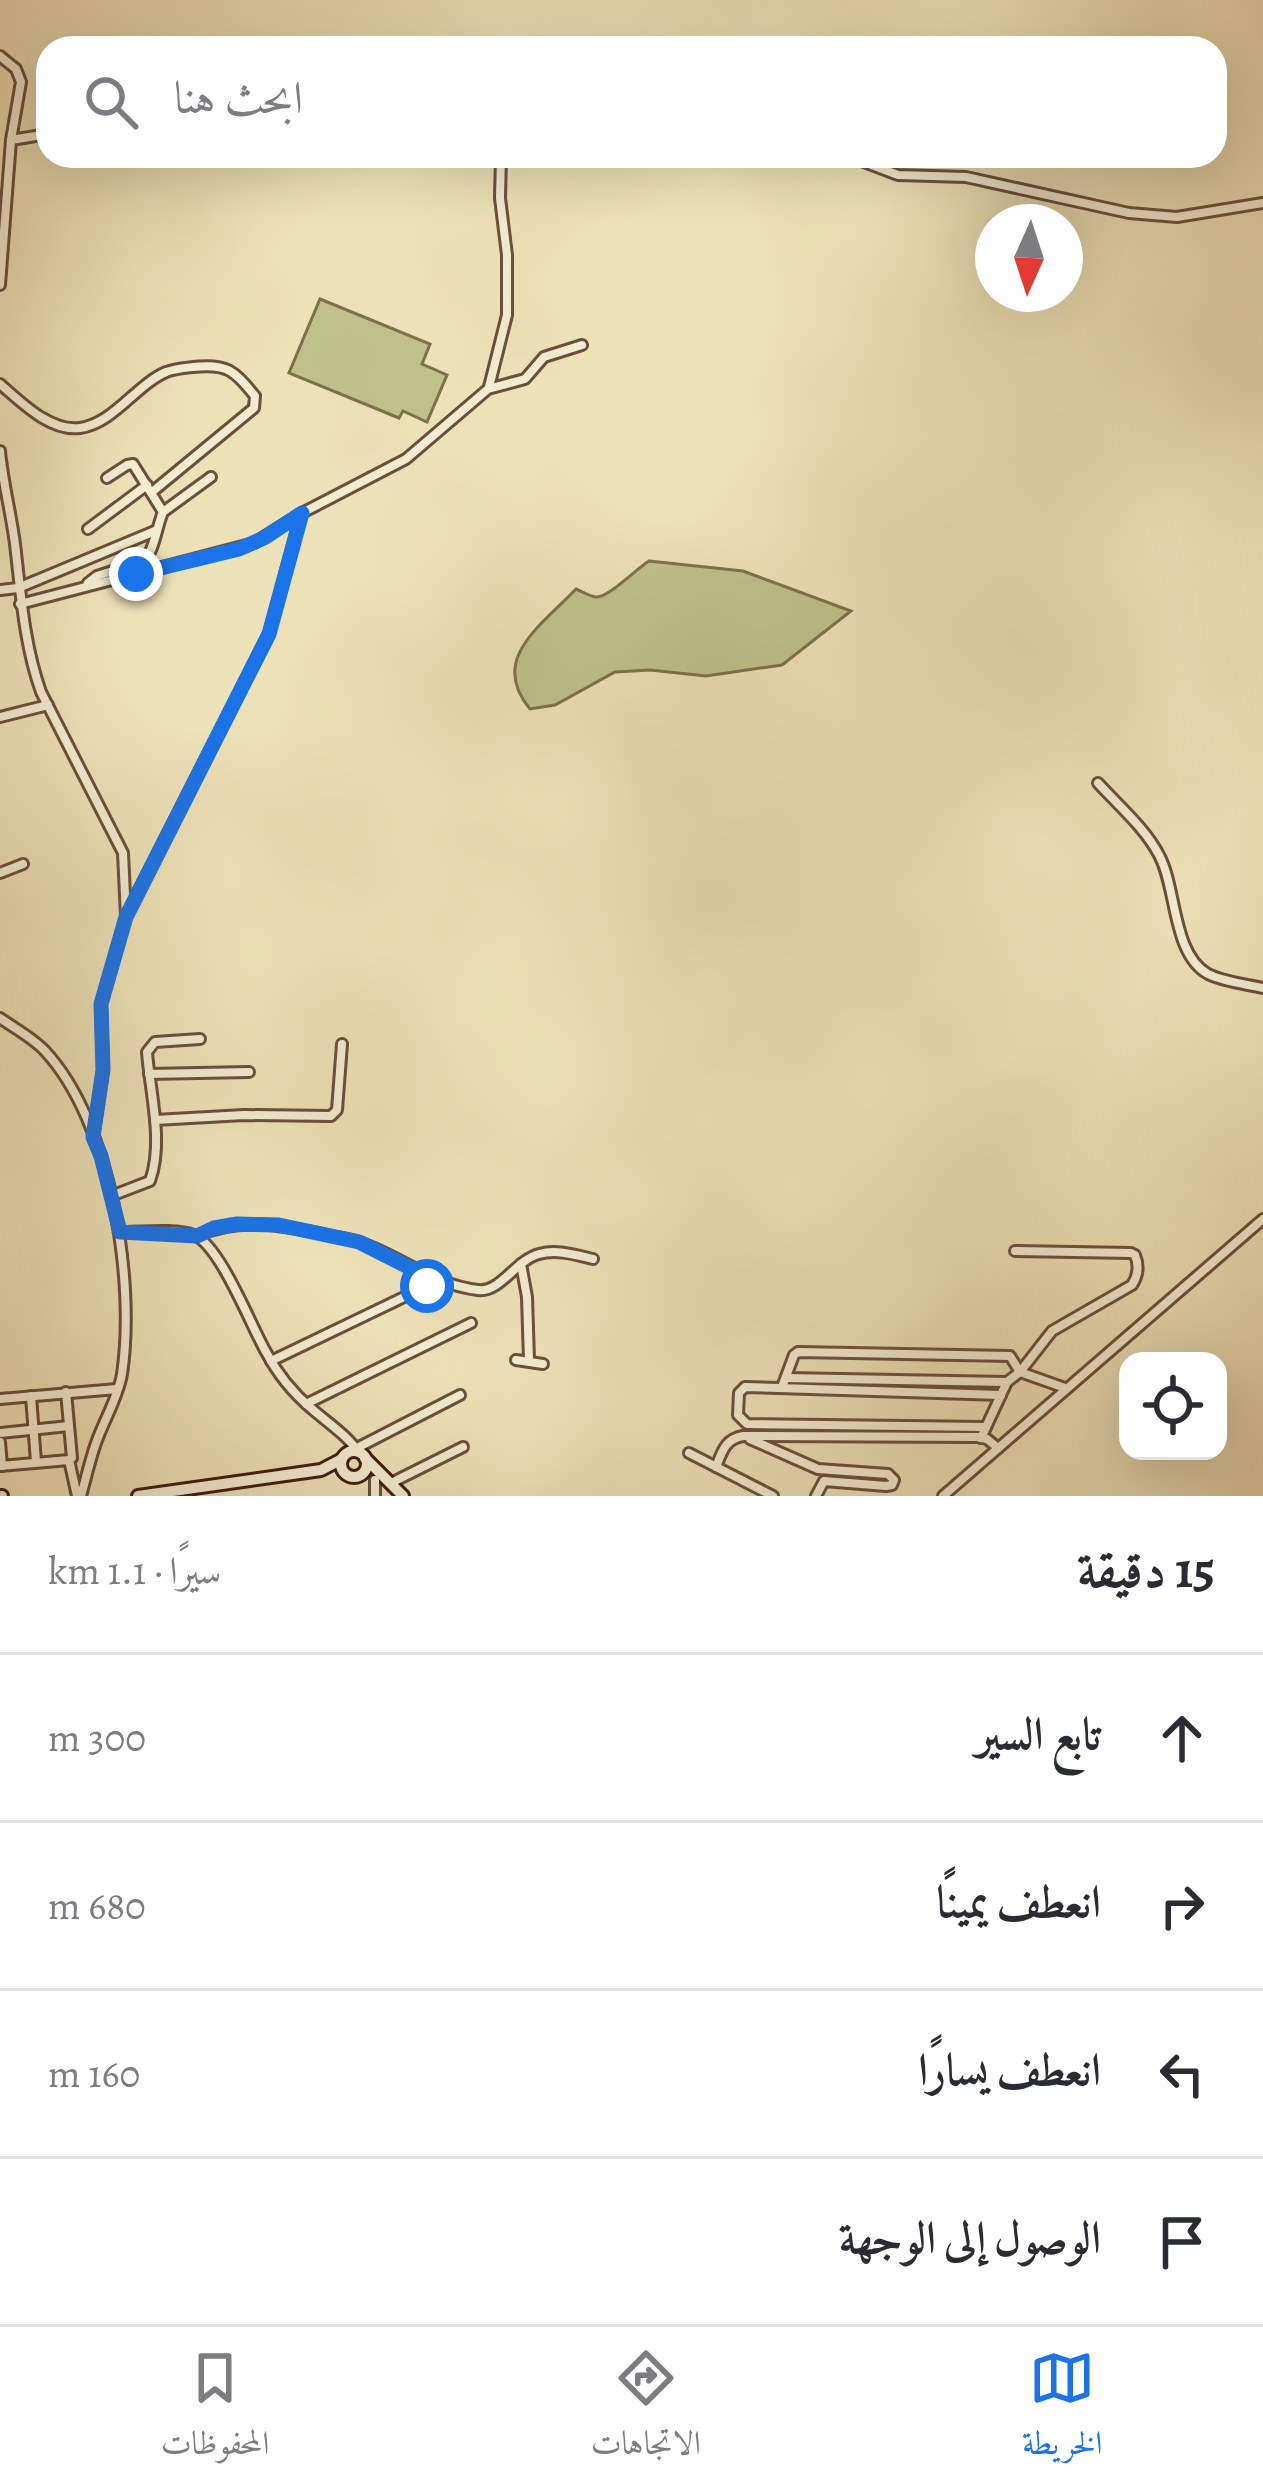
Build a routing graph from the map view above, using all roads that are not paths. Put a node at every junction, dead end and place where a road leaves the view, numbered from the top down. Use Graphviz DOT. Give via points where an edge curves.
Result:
graph roads {
  1 [pos="0,56"];
  2 [pos="36,136"];
  3 [pos="11,140"];
  4 [pos="501,168"];
  5 [pos="878,168"];
  6 [pos="1263,203"];
  7 [pos="0,285"];
  8 [pos="582,345"];
  9 [pos="0,384"];
  10 [pos="488,389"];
  11 [pos="0,452"];
  12 [pos="211,477"];
  13 [pos="107,478"];
  14 [pos="150,489"];
  15 [pos="163,512"];
  16 [pos="302,513"];
  17 [pos="88,529"];
  18 [pos="155,531"];
  19 [pos="82,587"];
  20 [pos="18,588"];
  21 [pos="0,590"];
  22 [pos="20,604"];
  23 [pos="47,705"];
  24 [pos="0,717"];
  25 [pos="1098,783"];
  26 [pos="23,864"];
  27 [pos="0,873"];
  28 [pos="126,917"];
  29 [pos="1263,988"];
  30 [pos="0,1018"];
  31 [pos="200,1039"];
  32 [pos="342,1044"];
  33 [pos="249,1072"];
  34 [pos="148,1074"];
  35 [pos="155,1120"];
  36 [pos="93,1137"];
  37 [pos="111,1196"];
  38 [pos="1263,1219"];
  39 [pos="120,1232"];
  40 [pos="197,1236"];
  41 [pos="1015,1251"];
  42 [pos="593,1258"];
  43 [pos="520,1262"];
  44 [pos="434,1280"];
  45 [pos="471,1323"];
  46 [pos="516,1360"];
  47 [pos="529,1360"];
  48 [pos="272,1361"];
  49 [pos="543,1364"];
  50 [pos="1019,1372"];
  51 [pos="1007,1382"];
  52 [pos="784,1383"];
  53 [pos="117,1389"];
  54 [pos="1067,1389"];
  55 [pos="66,1392"];
  56 [pos="460,1395"];
  57 [pos="1001,1395"];
  58 [pos="31,1396"];
  59 [pos="0,1399"];
  60 [pos="306,1405"];
  61 [pos="69,1426"];
  62 [pos="986,1427"];
  63 [pos="334,1429"];
  64 [pos="33,1430"];
  65 [pos="743,1436"];
  66 [pos="0,1437"];
  67 [pos="981,1438"];
  68 [pos="464,1447"];
  69 [pos="998,1448"];
  70 [pos="360,1453"];
  71 [pos="688,1453"];
  72 [pos="344,1457"];
  73 [pos="69,1460"];
  74 [pos="36,1462"];
  75 [pos="1,1466"];
  76 [pos="716,1467"];
  77 [pos="320,1469"];
  78 [pos="352,1475"];
  79 [pos="375,1480"];
  80 [pos="397,1489"];
  81 [pos="79,1496"];
  82 [pos="138,1496"];
  83 [pos="375,1496"];
  84 [pos="773,1496"];
  85 [pos="816,1496"];
  86 [pos="944,1496"];
  1 -- 3 [label="street" via="21,82"];
  2 -- 3 [label="street"];
  3 -- 7 [label="street"];
  4 -- 10 [label="street" via="507,314"];
  5 -- 6 [label="street" via="966,177 1129,213 1177,217"];
  8 -- 10 [label="street" via="544,358 525,379"];
  9 -- 14 [label="street" via="46,419 81,428 172,370 211,365 236,373 255,396 254,408"];
  10 -- 16 [label="street" via="406,459"];
  11 -- 20 [label="street"];
  12 -- 15 [label="street"];
  13 -- 14 [label="street" via="133,464"];
  14 -- 15 [label="street"];
  14 -- 17 [label="street"];
  15 -- 18 [label="street"];
  16 -- 19 [label="street" via="239,549"];
  16 -- 28 [label="street" via="269,634"];
  18 -- 19 [label="street" via="144,561"];
  18 -- 20 [label="street"];
  19 -- 22 [label="street"];
  20 -- 21 [label="street"];
  20 -- 22 [label="street"];
  22 -- 23 [label="street"];
  23 -- 24 [label="street"];
  23 -- 28 [label="street" via="123,853"];
  25 -- 29 [label="street" via="1162,859 1192,960 1209,974"];
  26 -- 27 [label="street"];
  28 -- 36 [label="street" via="101,1004"];
  30 -- 36 [label="street" via="43,1049 76,1094"];
  31 -- 34 [label="street" via="155,1042"];
  32 -- 35 [label="street" via="331,1116"];
  33 -- 34 [label="street"];
  34 -- 35 [label="street"];
  35 -- 37 [label="street" via="149,1181"];
  36 -- 37 [label="street"];
  37 -- 39 [label="street"];
  38 -- 54 [label="street"];
  39 -- 40 [label="street"];
  39 -- 53 [label="street"];
  40 -- 44 [label="street" via="237,1224 279,1225 359,1242"];
  40 -- 48 [label="street"];
  41 -- 50 [label="street" via="1131,1252 1137,1261 1132,1285 1052,1331"];
  42 -- 43 [label="street" via="562,1252"];
  43 -- 44 [label="street" via="483,1291"];
  43 -- 47 [label="street"];
  44 -- 48 [label="street"];
  45 -- 60 [label="street"];
  46 -- 47 [label="street"];
  47 -- 49 [label="street"];
  48 -- 60 [label="street"];
  50 -- 51 [label="street"];
  50 -- 52 [label="street" via="1010,1356 798,1352"];
  50 -- 54 [label="street"];
  51 -- 52 [label="street"];
  51 -- 57 [label="street"];
  52 -- 57 [label="street"];
  52 -- 62 [label="street" via="741,1389 740,1420"];
  53 -- 55 [label="street"];
  53 -- 81 [label="street"];
  54 -- 69 [label="street"];
  55 -- 58 [label="street"];
  55 -- 61 [label="street"];
  56 -- 70 [label="street"];
  57 -- 62 [label="street"];
  58 -- 59 [label="street"];
  58 -- 64 [label="street"];
  60 -- 63 [label="street"];
  61 -- 64 [label="street"];
  61 -- 73 [label="street"];
  62 -- 67 [label="street"];
  63 -- 70 [label="street"];
  63 -- 72 [label="street"];
  64 -- 66 [label="street"];
  64 -- 74 [label="street"];
  65 -- 67 [label="street"];
  65 -- 76 [label="street" via="725,1445"];
  65 -- 85 [label="street" via="812,1468 894,1480 824,1480"];
  66 -- 75 [label="street"];
  67 -- 69 [label="street"];
  68 -- 80 [label="street"];
  69 -- 86 [label="street"];
  70 -- 72 [label="street"];
  70 -- 78 [label="street" via="367,1466"];
  70 -- 80 [label="street"];
  71 -- 76 [label="street"];
  72 -- 77 [label="street"];
  72 -- 78 [label="street" via="341,1467"];
  73 -- 74 [label="street"];
  73 -- 81 [label="street"];
  74 -- 75 [label="street"];
  76 -- 84 [label="street"];
  77 -- 78 [label="street"];
  77 -- 82 [label="street"];
  78 -- 79 [label="street"];
  79 -- 80 [label="street"];
  79 -- 83 [label="street"];
}
